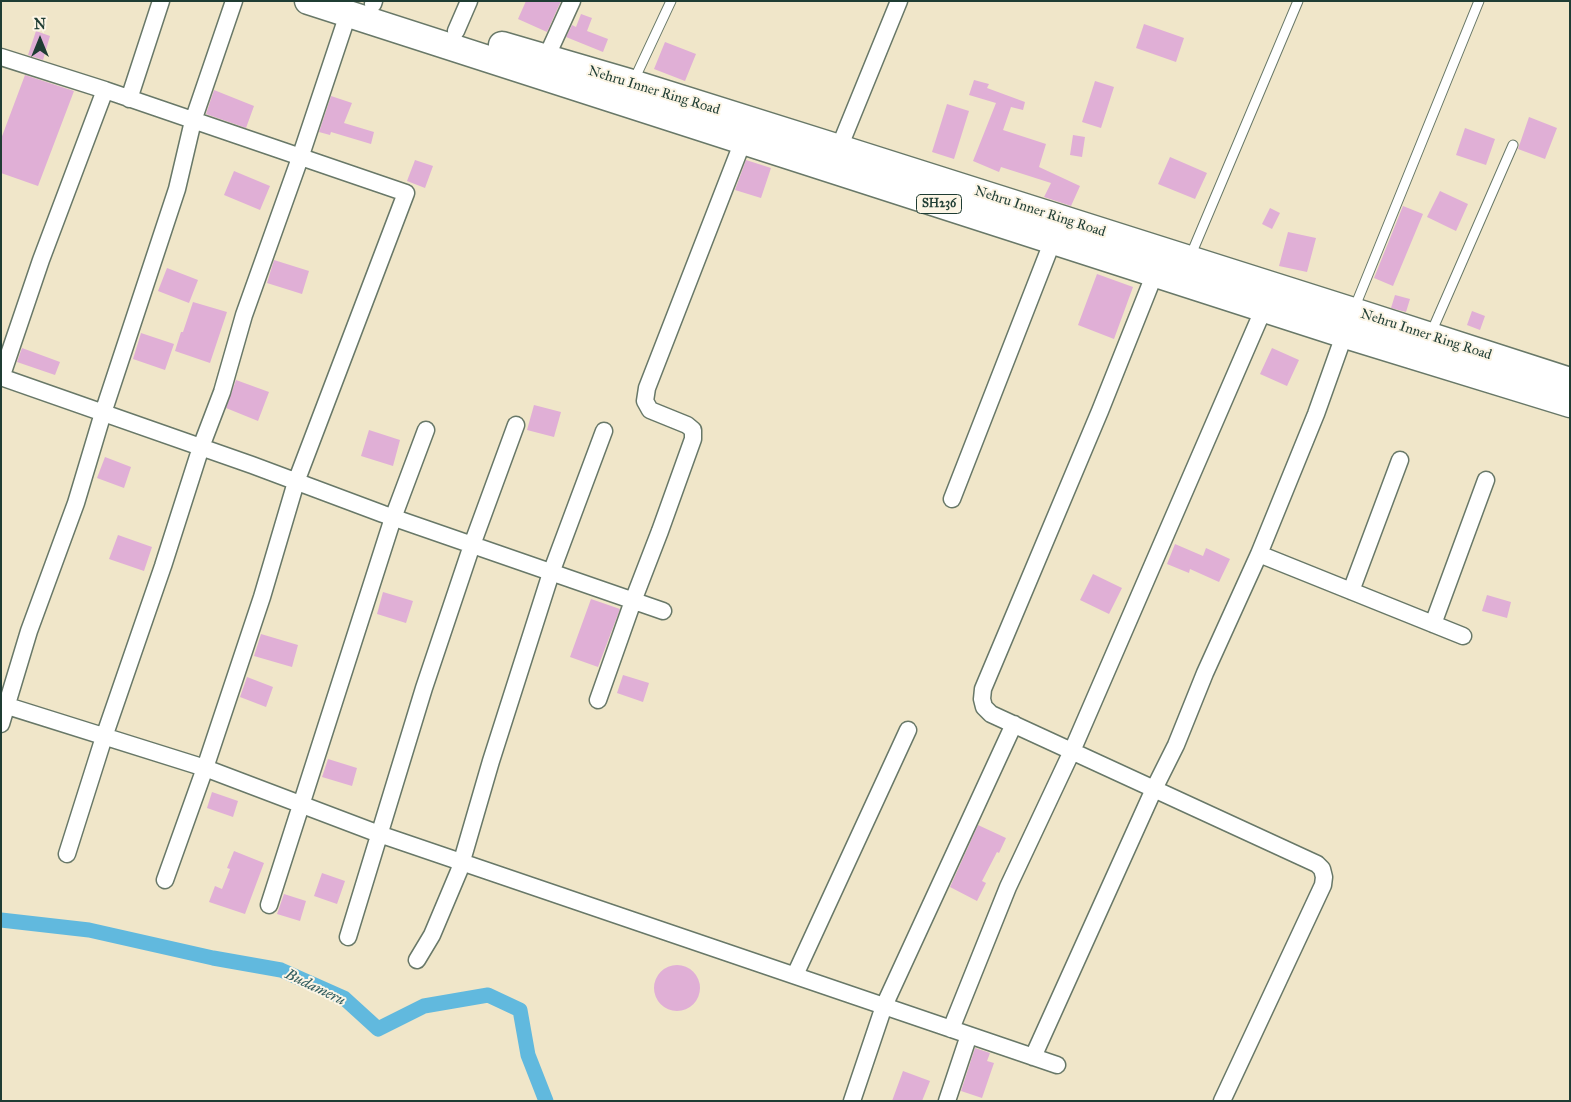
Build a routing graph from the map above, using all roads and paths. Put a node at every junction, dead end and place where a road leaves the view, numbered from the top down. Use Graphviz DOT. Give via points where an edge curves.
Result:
graph roads {
  1 [pos="161,1"];
  2 [pos="234,1"];
  3 [pos="308,1"];
  4 [pos="469,1"];
  5 [pos="572,1"];
  6 [pos="671,1"];
  7 [pos="899,1"];
  8 [pos="1298,1"];
  9 [pos="1479,1"];
  10 [pos="365,5"];
  11 [pos="456,31"];
  12 [pos="1,58"];
  13 [pos="546,58"];
  14 [pos="632,83"];
  15 [pos="105,90"];
  16 [pos="129,99"];
  17 [pos="192,121"];
  18 [pos="744,141"];
  19 [pos="1513,145"];
  20 [pos="839,148"];
  21 [pos="300,158"];
  22 [pos="1053,240"];
  23 [pos="1189,260"];
  24 [pos="1155,273"];
  25 [pos="1264,308"];
  26 [pos="1349,323"];
  27 [pos="1430,336"];
  28 [pos="1,377"];
  29 [pos="1570,382"];
  30 [pos="1570,404"];
  31 [pos="103,413"];
  32 [pos="516,425"];
  33 [pos="426,430"];
  34 [pos="604,431"];
  35 [pos="201,448"];
  36 [pos="1400,460"];
  37 [pos="1486,480"];
  38 [pos="296,482"];
  39 [pos="952,499"];
  40 [pos="393,518"];
  41 [pos="472,545"];
  42 [pos="1260,554"];
  43 [pos="551,573"];
  44 [pos="1351,591"];
  45 [pos="633,601"];
  46 [pos="663,612"];
  47 [pos="1433,624"];
  48 [pos="1463,636"];
  49 [pos="598,700"];
  50 [pos="4,705"];
  51 [pos="1,724"];
  52 [pos="1014,724"];
  53 [pos="908,730"];
  54 [pos="104,737"];
  55 [pos="1072,750"];
  56 [pos="205,768"];
  57 [pos="1154,789"];
  58 [pos="301,805"];
  59 [pos="379,834"];
  60 [pos="67,854"];
  61 [pos="462,862"];
  62 [pos="165,880"];
  63 [pos="269,905"];
  64 [pos="348,937"];
  65 [pos="417,960"];
  66 [pos="795,975"];
  67 [pos="884,1006"];
  68 [pos="951,1029"];
  69 [pos="969,1035"];
  70 [pos="1034,1057"];
  71 [pos="1057,1065"];
  72 [pos="852,1101"];
  73 [pos="947,1101"];
  74 [pos="1222,1101"];
  1 -- 16 [label="street"];
  2 -- 17 [label="street"];
  3 -- 10 [label="main road, SH236"];
  4 -- 11 [label="street"];
  5 -- 13 [label="street"];
  6 -- 14 [label="lane"];
  7 -- 20 [label="street"];
  8 -- 23 [label="lane"];
  9 -- 26 [label="lane"];
  10 -- 11 [label="main road, Nehru Inner Ring Road / SH236"];
  10 -- 18 [label="main road, SH236"];
  10 -- 21 [label="street"];
  11 -- 13 [label="main road, Nehru Inner Ring Road / SH236"];
  12 -- 15 [label="street"];
  13 -- 14 [label="main road, Nehru Inner Ring Road / SH236"];
  14 -- 20 [label="main road, Nehru Inner Ring Road / SH236"];
  15 -- 16 [label="street"];
  15 -- 28 [label="street"];
  16 -- 17 [label="street"];
  17 -- 21 [label="street"];
  17 -- 31 [label="street" via="177,189"];
  18 -- 22 [label="main road, SH236"];
  18 -- 45 [label="street" via="647,388 645,401 650,410 687,425 693,430 693,439"];
  19 -- 27 [label="lane"];
  20 -- 23 [label="main road, Nehru Inner Ring Road / SH236"];
  21 -- 35 [label="street"];
  21 -- 38 [label="street" via="406,193"];
  22 -- 24 [label="main road, SH236"];
  22 -- 39 [label="street"];
  23 -- 26 [label="main road, Nehru Inner Ring Road / SH236"];
  24 -- 25 [label="main road, SH236"];
  24 -- 52 [label="street" via="983,689 984,706 991,714"];
  25 -- 26 [label="main road, SH236"];
  25 -- 55 [label="street"];
  26 -- 27 [label="main road, Nehru Inner Ring Road / SH236"];
  26 -- 30 [label="main road, SH236"];
  26 -- 42 [label="street"];
  27 -- 29 [label="main road, Nehru Inner Ring Road / SH236"];
  28 -- 31 [label="street"];
  31 -- 35 [label="street"];
  31 -- 50 [label="street" via="76,503"];
  32 -- 41 [label="street"];
  33 -- 40 [label="street"];
  34 -- 43 [label="street"];
  35 -- 38 [label="street"];
  35 -- 54 [label="street"];
  36 -- 44 [label="street"];
  37 -- 47 [label="street"];
  38 -- 40 [label="street"];
  38 -- 56 [label="street"];
  40 -- 41 [label="street"];
  40 -- 58 [label="street"];
  41 -- 43 [label="street"];
  41 -- 59 [label="street"];
  42 -- 44 [label="street"];
  42 -- 57 [label="street"];
  43 -- 45 [label="street"];
  43 -- 61 [label="street"];
  44 -- 47 [label="street"];
  45 -- 46 [label="street"];
  45 -- 49 [label="street"];
  47 -- 48 [label="street"];
  50 -- 51 [label="street"];
  50 -- 54 [label="street"];
  52 -- 55 [label="street"];
  52 -- 67 [label="street"];
  53 -- 66 [label="street"];
  54 -- 56 [label="street"];
  54 -- 60 [label="street"];
  55 -- 57 [label="street"];
  55 -- 68 [label="street" via="1008,887"];
  56 -- 58 [label="street"];
  56 -- 62 [label="street"];
  57 -- 70 [label="street"];
  57 -- 74 [label="street" via="1317,864 1324,877 1324,885"];
  58 -- 59 [label="street"];
  58 -- 63 [label="street"];
  59 -- 61 [label="street"];
  59 -- 64 [label="street"];
  61 -- 65 [label="street" via="432,935"];
  61 -- 66 [label="street"];
  66 -- 67 [label="street"];
  67 -- 68 [label="street"];
  67 -- 72 [label="street"];
  68 -- 69 [label="street"];
  69 -- 70 [label="street"];
  69 -- 73 [label="street"];
  70 -- 71 [label="street"];
}
